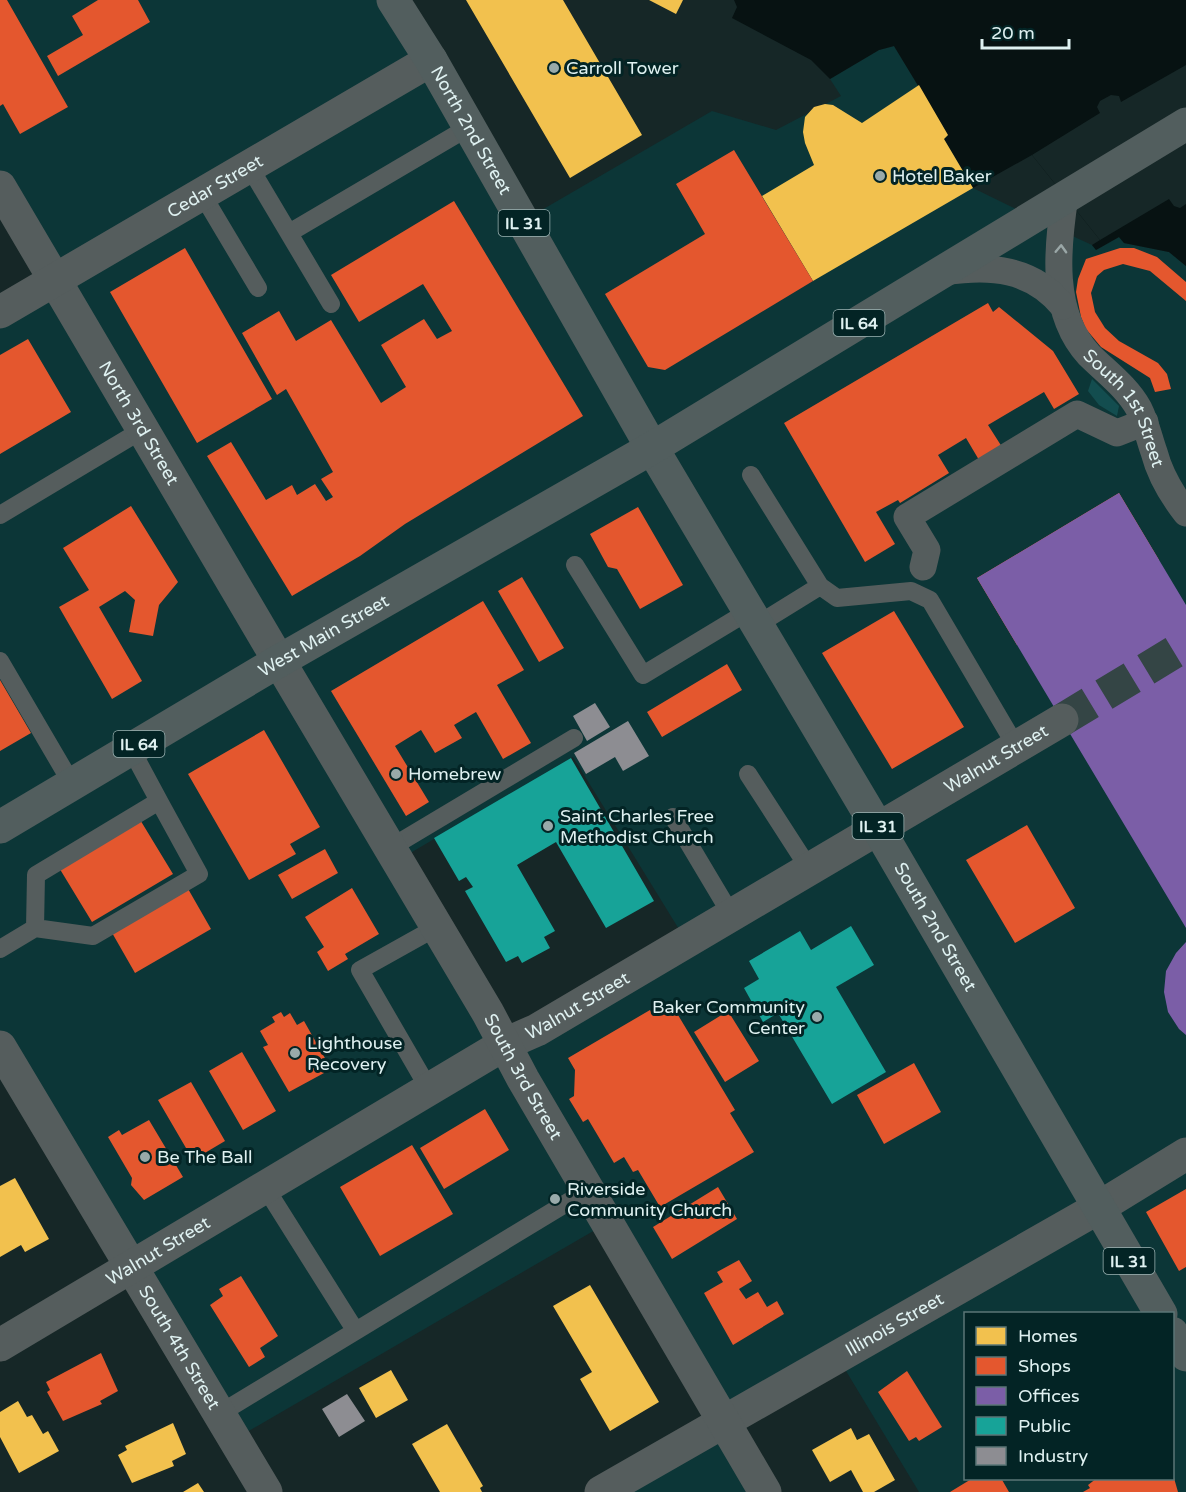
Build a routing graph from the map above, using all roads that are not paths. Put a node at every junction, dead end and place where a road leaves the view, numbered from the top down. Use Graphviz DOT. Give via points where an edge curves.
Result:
graph roads {
  1 [pos="393,0"];
  2 [pos="431,60"];
  3 [pos="1186,124"];
  4 [pos="469,126"];
  5 [pos="249,166"];
  6 [pos="0,187"];
  7 [pos="202,194"];
  8 [pos="1065,196"];
  9 [pos="289,233"];
  10 [pos="941,273"];
  11 [pos="54,280"];
  12 [pos="258,288"];
  13 [pos="331,304"];
  14 [pos="1063,306"];
  15 [pos="0,312"];
  16 [pos="1145,422"];
  17 [pos="142,430"];
  18 [pos="652,448"];
  19 [pos="751,475"];
  20 [pos="1186,513"];
  21 [pos="0,515"];
  22 [pos="575,565"];
  23 [pos="923,567"];
  24 [pos="820,586"];
  25 [pos="753,618"];
  26 [pos="0,661"];
  27 [pos="279,661"];
  28 [pos="1062,720"];
  29 [pos="574,738"];
  30 [pos="1017,748"];
  31 [pos="131,749"];
  32 [pos="748,774"];
  33 [pos="72,784"];
  34 [pos="159,801"];
  35 [pos="673,817"];
  36 [pos="0,827"];
  37 [pos="879,830"];
  38 [pos="390,848"];
  39 [pos="810,870"];
  40 [pos="732,916"];
  41 [pos="437,927"];
  42 [pos="35,928"];
  43 [pos="0,949"];
  44 [pos="505,1044"];
  45 [pos="0,1047"];
  46 [pos="429,1089"];
  47 [pos="1186,1154"];
  48 [pos="265,1187"];
  49 [pos="588,1190"];
  50 [pos="1098,1208"];
  51 [pos="132,1268"];
  52 [pos="1160,1312"];
  53 [pos="1186,1320"];
  54 [pos="355,1330"];
  55 [pos="1174,1330"];
  56 [pos="1174,1333"];
  57 [pos="0,1345"];
  58 [pos="1186,1355"];
  59 [pos="219,1414"];
  60 [pos="724,1422"];
  61 [pos="266,1492"];
  62 [pos="601,1492"];
  63 [pos="765,1492"];
  1 -- 2 [label="main road, North 2nd Street / IL 31"];
  2 -- 4 [label="main road, North 2nd Street / IL 31"];
  2 -- 5 [label="street, Cedar Street"];
  3 -- 8 [label="main road, IL 64"];
  4 -- 9 [label="lane"];
  4 -- 18 [label="main road, North 2nd Street / IL 31"];
  5 -- 7 [label="street, Cedar Street"];
  5 -- 9 [label="lane"];
  6 -- 11 [label="street, North 3rd Street"];
  7 -- 11 [label="street, Cedar Street"];
  7 -- 12 [label="lane"];
  8 -- 10 [label="main road, IL 64"];
  14 -- 8 [label="street, South 1st Street, one-way" via="1060,264"];
  9 -- 13 [label="lane"];
  10 -- 14 [label="street, South 1st Street" via="981,268 1021,274 1052,293"];
  10 -- 18 [label="main road, IL 64"];
  11 -- 15 [label="street, Cedar Street"];
  11 -- 17 [label="street, North 3rd Street"];
  14 -- 16 [label="street, South 1st Street" via="1076,337 1127,392"];
  16 -- 20 [label="street, South 1st Street" via="1172,495"];
  16 -- 23 [label="street" via="1117,433 1077,414 907,517 927,550"];
  17 -- 21 [label="lane"];
  17 -- 27 [label="street, North 3rd Street"];
  18 -- 25 [label="main road, South 2nd Street / IL 31"];
  18 -- 27 [label="main road, West Main Street / IL 64"];
  19 -- 24 [label="lane"];
  22 -- 25 [label="lane" via="644,675"];
  24 -- 25 [label="lane"];
  24 -- 30 [label="lane" via="837,598 911,591 930,600"];
  25 -- 37 [label="main road, South 2nd Street / IL 31"];
  26 -- 33 [label="lane"];
  27 -- 31 [label="main road, West Main Street / IL 64"];
  27 -- 38 [label="street, South 3rd Street"];
  28 -- 30 [label="street, Walnut Street"];
  29 -- 38 [label="lane"];
  30 -- 37 [label="street, Walnut Street"];
  31 -- 33 [label="main road, West Main Street / IL 64"];
  31 -- 34 [label="lane"];
  32 -- 39 [label="lane"];
  33 -- 36 [label="main road, West Main Street / IL 64"];
  34 -- 42 [label="lane" via="36,875"];
  34 -- 42 [label="lane" via="199,874 93,936"];
  35 -- 40 [label="lane"];
  37 -- 39 [label="street, Walnut Street"];
  37 -- 50 [label="main road, South 2nd Street / IL 31"];
  38 -- 41 [label="street, South 3rd Street"];
  39 -- 40 [label="street, Walnut Street"];
  40 -- 44 [label="street, Walnut Street" via="537,1030"];
  41 -- 44 [label="street, South 3rd Street"];
  41 -- 46 [label="lane" via="360,970"];
  42 -- 43 [label="lane"];
  44 -- 46 [label="street, Walnut Street"];
  44 -- 49 [label="street, South 3rd Street"];
  45 -- 51 [label="street, South 4th Street"];
  46 -- 48 [label="street, Walnut Street"];
  47 -- 50 [label="street, Illinois Street"];
  48 -- 51 [label="street, Walnut Street"];
  48 -- 54 [label="lane"];
  49 -- 54 [label="lane"];
  49 -- 60 [label="street, South 3rd Street"];
  50 -- 52 [label="main road, South 2nd Street / IL 31"];
  50 -- 60 [label="street, Illinois Street"];
  51 -- 57 [label="street, Walnut Street"];
  51 -- 59 [label="street, South 4th Street"];
  53 -- 55 [label="street"];
  54 -- 59 [label="lane"];
  56 -- 58 [label="main road"];
  59 -- 61 [label="street, South 4th Street"];
  60 -- 62 [label="street, Illinois Street"];
  60 -- 63 [label="street, South 3rd Street"];
}
